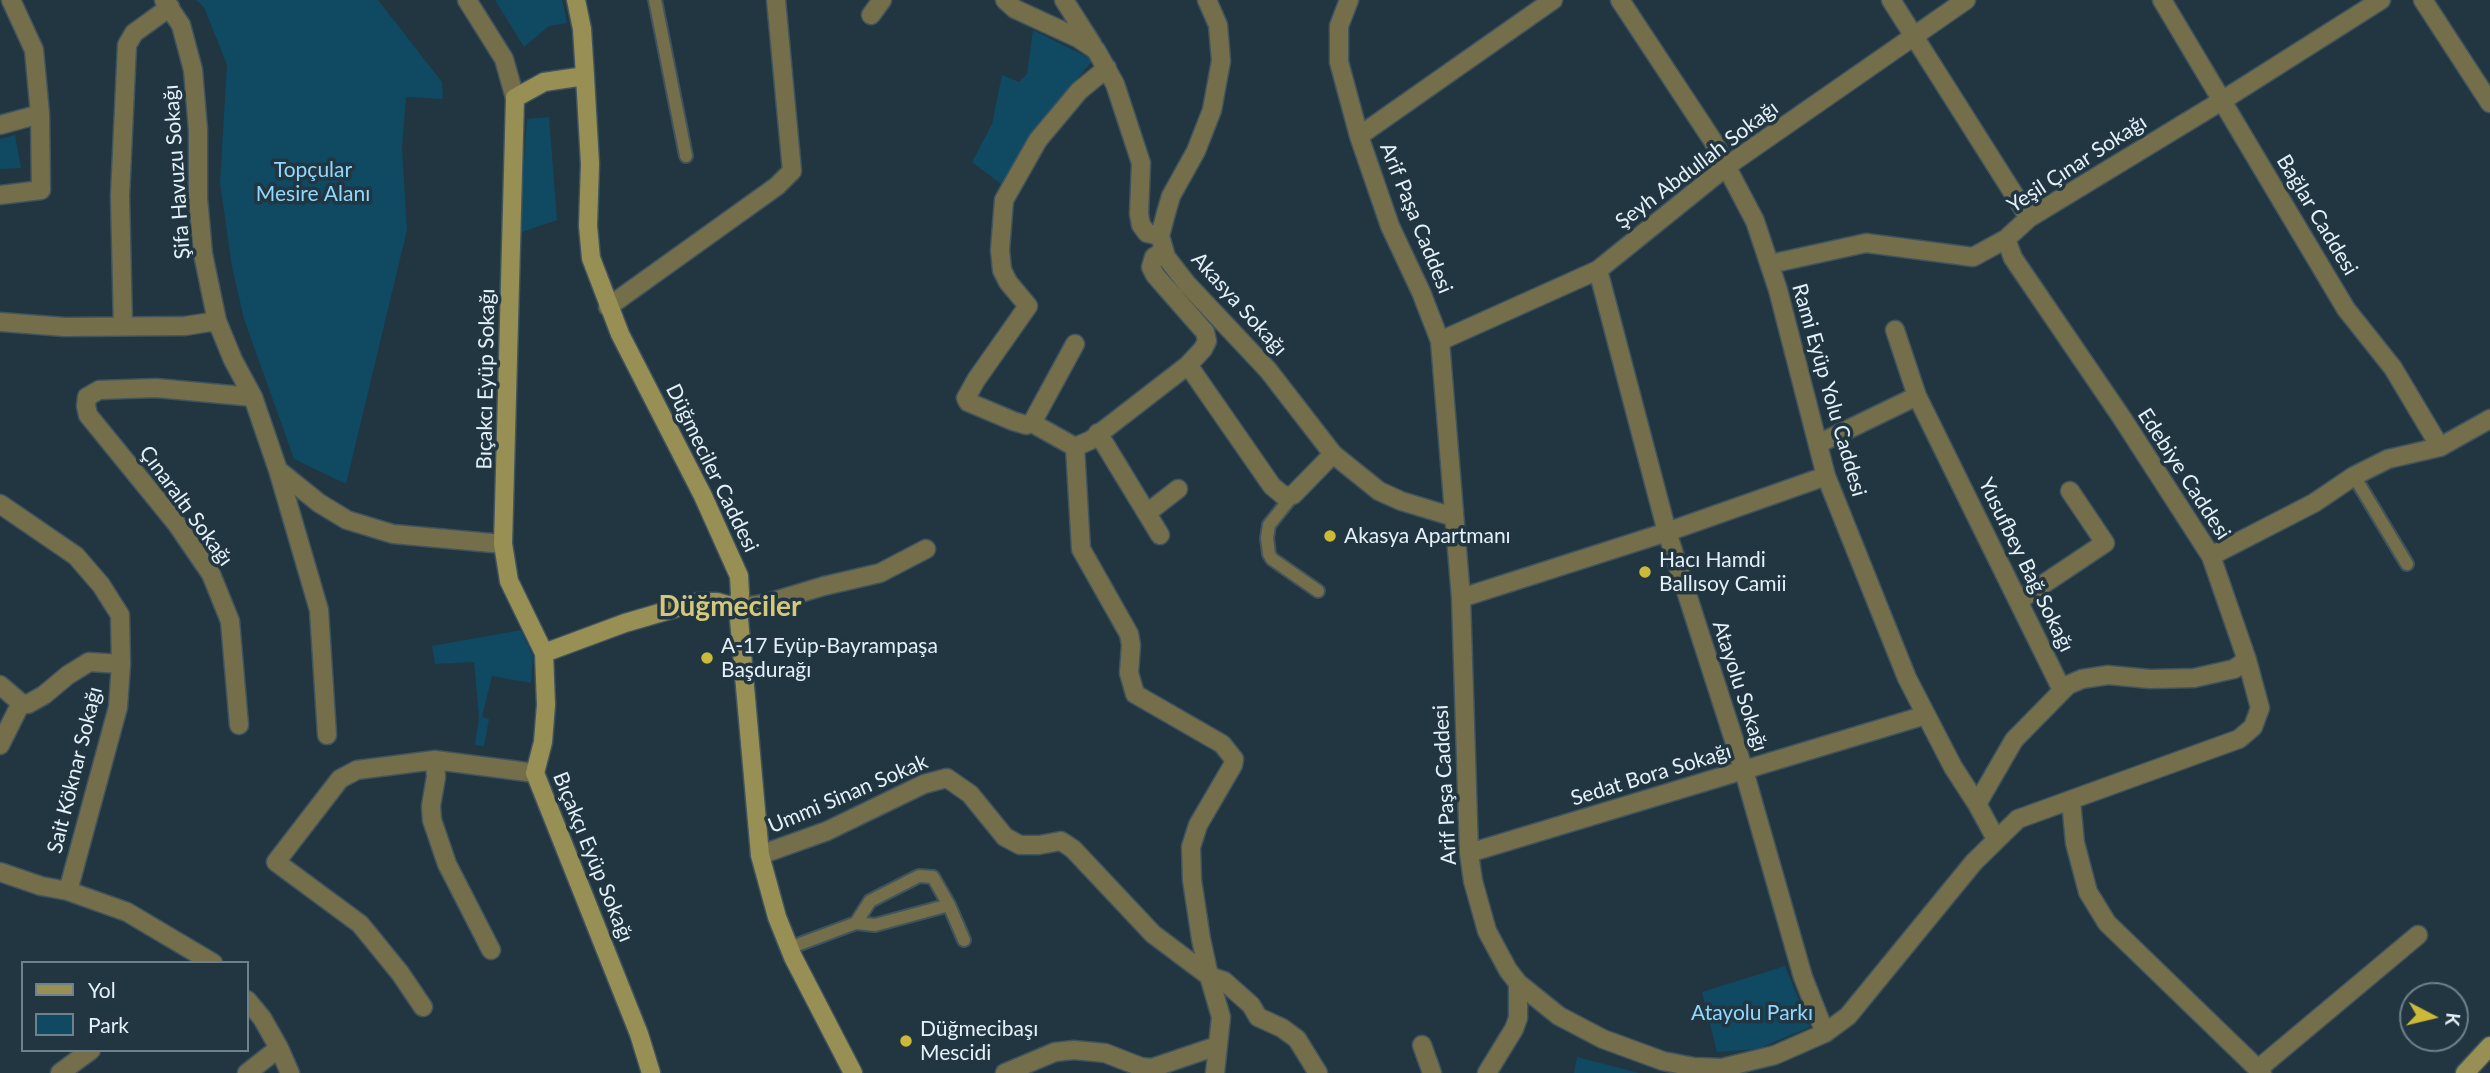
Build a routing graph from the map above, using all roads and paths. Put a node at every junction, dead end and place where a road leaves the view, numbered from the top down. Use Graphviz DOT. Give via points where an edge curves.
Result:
graph roads {
  1 [pos="11,0"];
  2 [pos="467,0"];
  3 [pos="576,0"];
  4 [pos="655,0"];
  5 [pos="776,0"];
  6 [pos="883,0"];
  7 [pos="1005,0"];
  8 [pos="1064,0"];
  9 [pos="1207,0"];
  10 [pos="1349,0"];
  11 [pos="1553,0"];
  12 [pos="1620,0"];
  13 [pos="1891,0"];
  14 [pos="1966,0"];
  15 [pos="2162,0"];
  16 [pos="2381,0"];
  17 [pos="2423,0"];
  18 [pos="167,4"];
  19 [pos="871,15"];
  20 [pos="1914,35"];
  21 [pos="1096,50"];
  22 [pos="1107,68"];
  23 [pos="585,76"];
  24 [pos="515,98"];
  25 [pos="2223,100"];
  26 [pos="2490,103"];
  27 [pos="40,114"];
  28 [pos="0,125"];
  29 [pos="1359,136"];
  30 [pos="686,156"];
  31 [pos="1727,166"];
  32 [pos="0,195"];
  33 [pos="2029,218"];
  34 [pos="2006,239"];
  35 [pos="1162,244"];
  36 [pos="1770,264"];
  37 [pos="1598,270"];
  38 [pos="608,307"];
  39 [pos="217,321"];
  40 [pos="0,322"];
  41 [pos="122,326"];
  42 [pos="1895,330"];
  43 [pos="1440,341"];
  44 [pos="1075,344"];
  45 [pos="1188,365"];
  46 [pos="1917,396"];
  47 [pos="253,397"];
  48 [pos="2490,419"];
  49 [pos="1032,423"];
  50 [pos="1098,433"];
  51 [pos="1818,444"];
  52 [pos="1075,447"];
  53 [pos="2440,447"];
  54 [pos="1333,454"];
  55 [pos="278,470"];
  56 [pos="1826,476"];
  57 [pos="2354,476"];
  58 [pos="1178,489"];
  59 [pos="2070,491"];
  60 [pos="1293,495"];
  61 [pos="0,504"];
  62 [pos="1147,513"];
  63 [pos="1454,517"];
  64 [pos="1667,532"];
  65 [pos="1160,535"];
  66 [pos="503,544"];
  67 [pos="926,549"];
  68 [pos="2211,556"];
  69 [pos="2407,564"];
  70 [pos="1318,591"];
  71 [pos="1461,598"];
  72 [pos="2018,601"];
  73 [pos="738,608"];
  74 [pos="544,653"];
  75 [pos="2248,660"];
  76 [pos="121,664"];
  77 [pos="0,685"];
  78 [pos="2062,690"];
  79 [pos="21,703"];
  80 [pos="1926,716"];
  81 [pos="239,725"];
  82 [pos="327,735"];
  83 [pos="0,745"];
  84 [pos="435,760"];
  85 [pos="1744,771"];
  86 [pos="535,773"];
  87 [pos="2071,801"];
  88 [pos="1977,803"];
  89 [pos="1996,839"];
  90 [pos="1469,853"];
  91 [pos="760,855"];
  92 [pos="0,872"];
  93 [pos="68,891"];
  94 [pos="949,905"];
  95 [pos="856,923"];
  96 [pos="2418,934"];
  97 [pos="964,940"];
  98 [pos="789,948"];
  99 [pos="491,950"];
  100 [pos="209,961"];
  101 [pos="1209,976"];
  102 [pos="1518,982"];
  103 [pos="248,1001"];
  104 [pos="423,1007"];
  105 [pos="1825,1033"];
  106 [pos="1217,1045"];
  107 [pos="1422,1045"];
  108 [pos="2490,1046"];
  109 [pos="279,1048"];
  110 [pos="85,1054"];
  111 [pos="2260,1071"];
  112 [pos="60,1073"];
  113 [pos="90,1073"];
  114 [pos="247,1073"];
  115 [pos="290,1073"];
  116 [pos="652,1073"];
  117 [pos="853,1073"];
  118 [pos="1005,1073"];
  119 [pos="1215,1073"];
  120 [pos="1318,1073"];
  121 [pos="1432,1073"];
  122 [pos="1486,1073"];
  123 [pos="2465,1073"];
  1 -- 27 [label="street" via="34,50"];
  2 -- 24 [label="street, Bıçakcı Eyüp Sokağı" via="504,60"];
  3 -- 23 [label="street, Düğmeciler Caddesi"];
  4 -- 30 [label="lane"];
  5 -- 38 [label="street" via="792,171"];
  6 -- 19 [label="street"];
  7 -- 21 [label="street"];
  8 -- 21 [label="street"];
  9 -- 35 [label="street" via="1218,25 1221,61 1212,110 1171,196"];
  10 -- 29 [label="street, Arif Paşa Caddesi" via="1339,26 1339,62"];
  11 -- 29 [label="street"];
  12 -- 31 [label="street, Rami Eyüp Yolu Caddesi"];
  13 -- 20 [label="street"];
  14 -- 20 [label="street, Şeyh Abdullah Sokağı"];
  15 -- 25 [label="street, Bağlar Caddesi"];
  16 -- 25 [label="street, Yeşil Çınar Sokağı"];
  17 -- 26 [label="street"];
  18 -- 39 [label="street, Şifa Havuzu Sokağı" via="181,25 193,70 203,254"];
  18 -- 41 [label="street" via="127,45 120,196"];
  20 -- 31 [label="street, Şeyh Abdullah Sokağı"];
  20 -- 33 [label="street"];
  21 -- 22 [label="street"];
  22 -- 35 [label="street, Akasya Sokağı" via="1141,163 1141,225"];
  22 -- 49 [label="street" via="1079,91 1038,140 1004,201 1002,270 1028,306 966,398 1013,421"];
  23 -- 24 [label="street" via="544,82"];
  23 -- 38 [label="street, Düğmeciler Caddesi" via="591,258"];
  24 -- 66 [label="street, Bıçakcı Eyüp Sokağı"];
  25 -- 33 [label="street, Yeşil Çınar Sokağı"];
  25 -- 53 [label="street, Bağlar Caddesi" via="2346,309 2393,368"];
  27 -- 28 [label="street"];
  27 -- 32 [label="street" via="41,190"];
  29 -- 43 [label="street, Arif Paşa Caddesi" via="1390,226"];
  31 -- 36 [label="street, Rami Eyüp Yolu Caddesi" via="1755,221"];
  31 -- 37 [label="street, Şeyh Abdullah Sokağı"];
  33 -- 34 [label="street, Yeşil Çınar Sokağı"];
  34 -- 36 [label="street, Yeşil Çınar Sokağı" via="1973,257 1866,243"];
  34 -- 68 [label="street, Edebiye Caddesi" via="2013,258"];
  35 -- 45 [label="street" via="1151,267 1205,332 1207,341"];
  35 -- 54 [label="street, Akasya Sokağı" via="1187,284 1268,370"];
  36 -- 51 [label="street, Rami Eyüp Yolu Caddesi"];
  37 -- 43 [label="street, Şeyh Abdullah Sokağı"];
  37 -- 64 [label="street, Atayolu Sokağı"];
  38 -- 73 [label="street, Düğmeciler Caddesi" via="723,536 739,576"];
  39 -- 41 [label="street"];
  39 -- 47 [label="street, Şifa Havuzu Sokağı"];
  40 -- 41 [label="street"];
  42 -- 46 [label="street, Yusufbey Bağ Sokağı"];
  43 -- 63 [label="street, Arif Paşa Caddesi"];
  44 -- 49 [label="street"];
  45 -- 50 [label="street"];
  45 -- 60 [label="street" via="1272,486 1284,496"];
  46 -- 51 [label="street"];
  46 -- 72 [label="street, Yusufbey Bağ Sokağı"];
  47 -- 55 [label="street, Şifa Havuzu Sokağı"];
  47 -- 81 [label="street, Çınaraltı Sokağı" via="156,388 99,390 87,397 88,415 176,523 211,574 230,621"];
  48 -- 53 [label="street"];
  49 -- 52 [label="street"];
  50 -- 52 [label="street"];
  50 -- 62 [label="street"];
  51 -- 56 [label="street, Rami Eyüp Yolu Caddesi"];
  52 -- 101 [label="street" via="1081,549 1129,634 1129,673 1135,694 1223,744 1234,759 1191,847 1192,880"];
  53 -- 57 [label="street" via="2388,459"];
  54 -- 60 [label="street"];
  54 -- 63 [label="street, Akasya Sokağı" via="1379,491"];
  55 -- 66 [label="street" via="347,520 393,534"];
  55 -- 82 [label="street, Şifa Havuzu Sokağı" via="319,610"];
  56 -- 64 [label="street"];
  56 -- 80 [label="street, Rami Eyüp Yolu Caddesi"];
  57 -- 68 [label="street" via="2314,503"];
  57 -- 69 [label="lane"];
  58 -- 62 [label="street"];
  59 -- 72 [label="street" via="2105,543"];
  60 -- 70 [label="lane" via="1269,525 1269,554"];
  61 -- 76 [label="street, Sait Köknar Sokağı" via="76,556 101,585 120,615"];
  62 -- 65 [label="street"];
  63 -- 71 [label="street, Arif Paşa Caddesi"];
  64 -- 71 [label="street"];
  64 -- 85 [label="street, Atayolu Sokağı"];
  66 -- 74 [label="street, Bıçakcı Eyüp Sokağı" via="509,581"];
  67 -- 73 [label="street" via="880,573"];
  68 -- 75 [label="street, Edebiye Caddesi"];
  71 -- 90 [label="street, Arif Paşa Caddesi"];
  72 -- 78 [label="street, Yusufbey Bağ Sokağı"];
  73 -- 74 [label="street" via="697,602"];
  73 -- 91 [label="street, Düğmeciler Caddesi"];
  74 -- 86 [label="street, Bıçakçı Eyüp Sokağı" via="547,705"];
  75 -- 78 [label="street" via="2194,678 2108,675 2082,679"];
  75 -- 87 [label="street, Edebiye Caddesi" via="2260,708 2253,727 2238,739"];
  76 -- 79 [label="street" via="89,662 44,695"];
  76 -- 93 [label="street, Sait Köknar Sokağı" via="118,707"];
  77 -- 79 [label="street"];
  78 -- 88 [label="street" via="2014,740"];
  79 -- 83 [label="street"];
  80 -- 85 [label="street, Sedat Bora Sokağı"];
  80 -- 88 [label="street, Rami Eyüp Yolu Caddesi"];
  84 -- 86 [label="street"];
  84 -- 99 [label="street" via="432,820 447,864"];
  84 -- 104 [label="street" via="357,770 340,779 276,862 360,924"];
  85 -- 90 [label="street, Sedat Bora Sokağı"];
  85 -- 105 [label="street, Atayolu Sokağı" via="1803,977"];
  86 -- 116 [label="street, Bıçakçı Eyüp Sokağı"];
  87 -- 89 [label="street, Edebiye Caddesi" via="2018,819"];
  87 -- 111 [label="street" via="2075,843 2088,892 2107,923"];
  88 -- 89 [label="street, Rami Eyüp Yolu Caddesi"];
  89 -- 105 [label="street, Arif Paşa Caddesi" via="1848,1016"];
  90 -- 102 [label="street, Arif Paşa Caddesi" via="1486,930"];
  91 -- 98 [label="street, Düğmeciler Caddesi"];
  91 -- 101 [label="street, Ummi Sinan Sokak" via="947,778 970,794 1005,837 1020,845 1061,841 1073,849 1153,934"];
  92 -- 93 [label="street"];
  93 -- 100 [label="street" via="127,912"];
  94 -- 95 [label="lane" via="875,925"];
  94 -- 95 [label="lane" via="933,877 919,876 870,901"];
  94 -- 97 [label="lane"];
  95 -- 98 [label="lane"];
  96 -- 111 [label="street"];
  98 -- 117 [label="street, Düğmeciler Caddesi"];
  101 -- 106 [label="street" via="1222,1017"];
  101 -- 120 [label="street" via="1233,988 1258,1017 1297,1039"];
  102 -- 105 [label="street, Arif Paşa Caddesi" via="1583,1030 1663,1061 1693,1067 1722,1068 1775,1055"];
  102 -- 122 [label="street" via="1518,1018"];
  103 -- 109 [label="street"];
  106 -- 118 [label="street" via="1152,1068 1105,1053 1074,1050 1055,1052"];
  106 -- 119 [label="street"];
  107 -- 121 [label="street"];
  108 -- 123 [label="street"];
  109 -- 114 [label="street"];
  109 -- 115 [label="street"];
  110 -- 112 [label="street"];
  110 -- 113 [label="street"];
}
